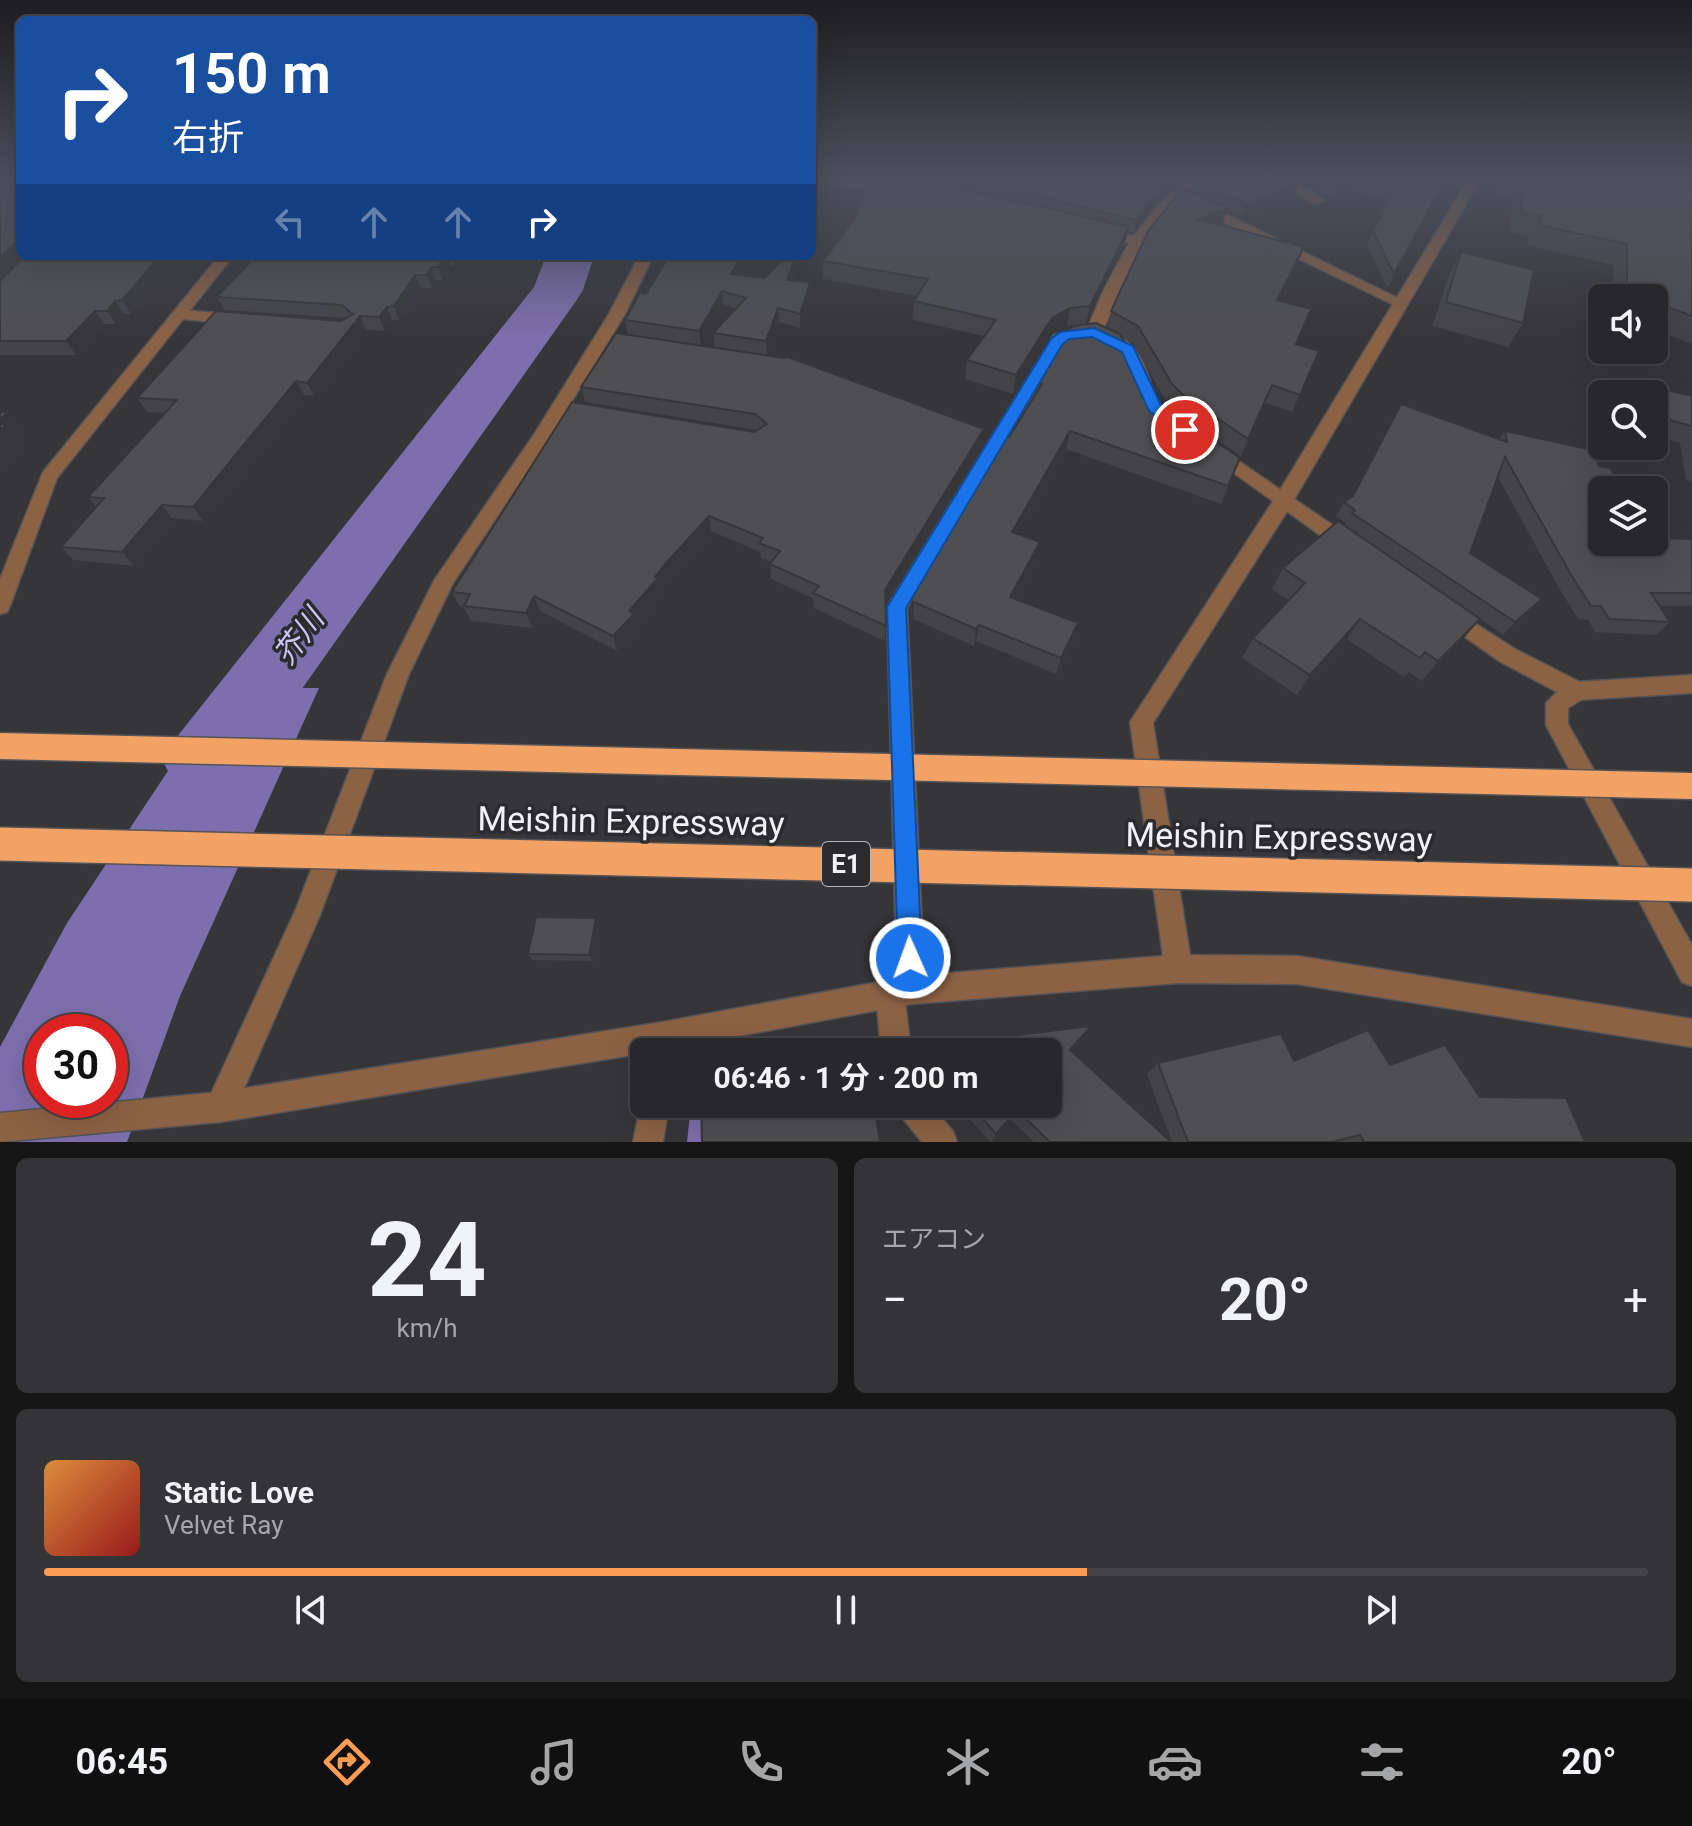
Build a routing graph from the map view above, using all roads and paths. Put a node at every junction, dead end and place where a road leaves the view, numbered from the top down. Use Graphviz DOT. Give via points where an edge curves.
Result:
graph roads {
  1 [pos="1094,230"];
  2 [pos="1146,230"];
  3 [pos="1250,230"];
  4 [pos="1444,230"];
  5 [pos="1137,241"];
  6 [pos="223,260"];
  7 [pos="644,260"];
  8 [pos="1401,303"];
  9 [pos="178,315"];
  10 [pos="255,320"];
  11 [pos="1094,333"];
  12 [pos="1150,402"];
  13 [pos="1199,440"];
  14 [pos="1284,500"];
  15 [pos="1363,555"];
  16 [pos="2,592"];
  17 [pos="1428,600"];
  18 [pos="1692,684"];
  19 [pos="1576,691"];
  20 [pos="0,746"];
  21 [pos="1692,786"];
  22 [pos="0,844"];
  23 [pos="1692,885"];
  24 [pos="1178,969"];
  25 [pos="1692,972"];
  26 [pos="901,992"];
  27 [pos="1692,1033"];
  28 [pos="690,1038"];
  29 [pos="897,1038"];
  30 [pos="630,1049"];
  31 [pos="220,1107"];
  32 [pos="652,1118"];
  33 [pos="922,1118"];
  34 [pos="0,1128"];
  35 [pos="648,1142"];
  36 [pos="942,1142"];
  1 -- 5 [label="street"];
  2 -- 5 [label="street"];
  3 -- 8 [label="street"];
  4 -- 8 [label="street"];
  5 -- 11 [label="street" via="1113,280"];
  6 -- 9 [label="street"];
  7 -- 31 [label="street" via="610,339 567,408 445,579 398,674 307,915"];
  8 -- 14 [label="street"];
  9 -- 10 [label="street"];
  9 -- 16 [label="street" via="49,476"];
  11 -- 12 [label="street" via="1133,355"];
  11 -- 26 [label="street" via="1071,333 1056,342 897,607"];
  13 -- 14 [label="street"];
  14 -- 15 [label="street"];
  14 -- 24 [label="street" via="1141,722"];
  17 -- 19 [label="street" via="1507,655"];
  18 -- 19 [label="street"];
  19 -- 25 [label="street" via="1557,703 1557,725"];
  20 -- 21 [label="highway, Meishin Expressway, bridge"];
  22 -- 23 [label="highway, Meishin Expressway / E1, bridge"];
  24 -- 26 [label="street"];
  24 -- 27 [label="street" via="1297,970"];
  26 -- 28 [label="street"];
  26 -- 29 [label="street"];
  30 -- 31 [label="street"];
  31 -- 34 [label="street"];
  32 -- 35 [label="street"];
  33 -- 36 [label="street"];
}
